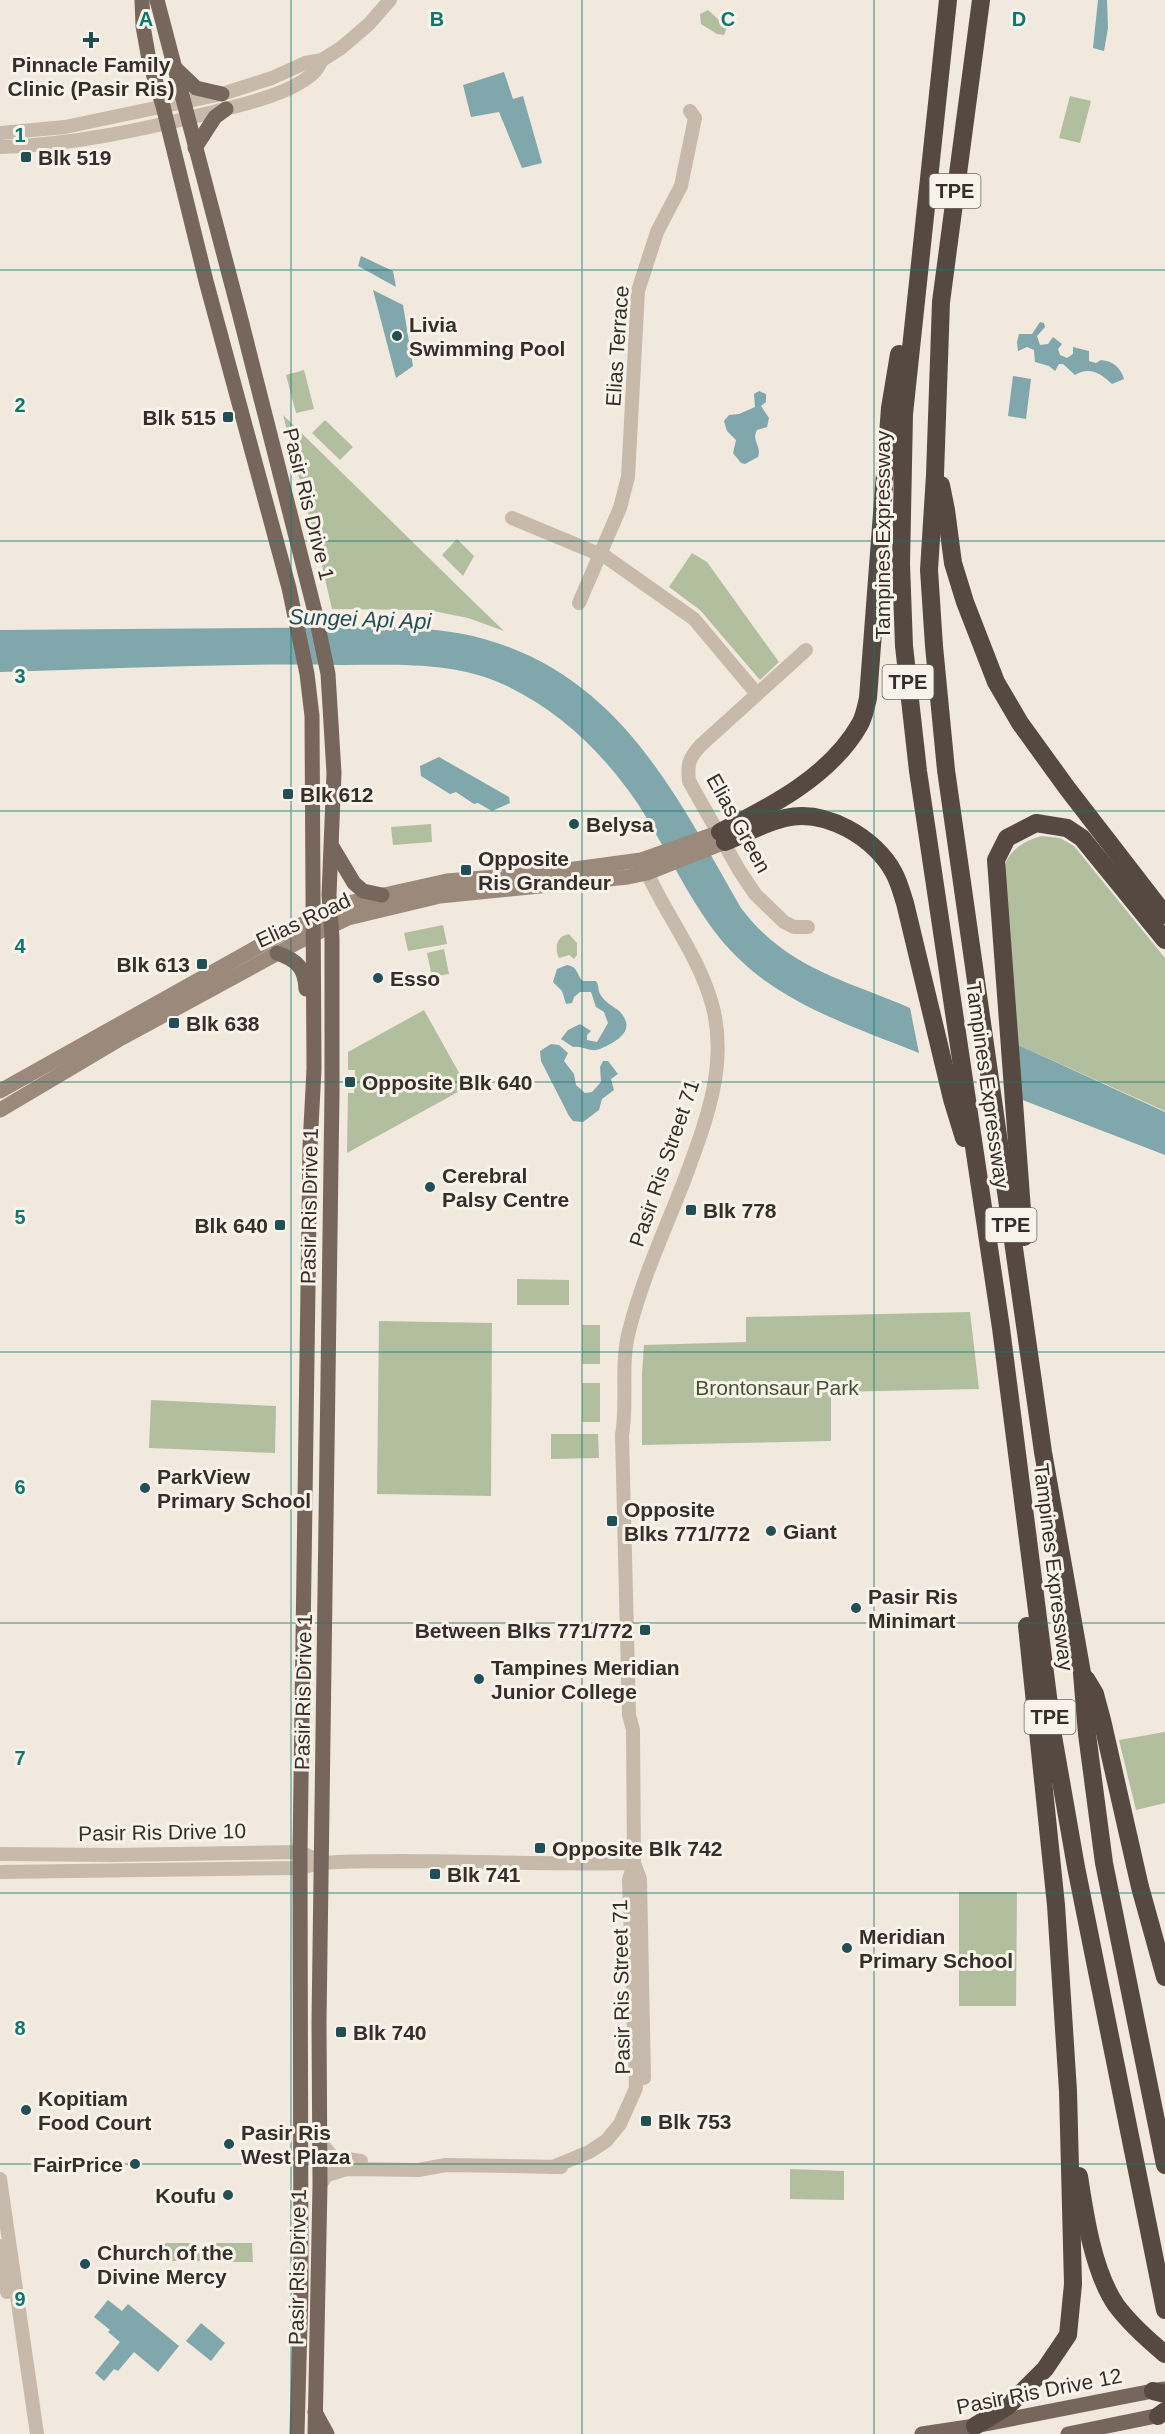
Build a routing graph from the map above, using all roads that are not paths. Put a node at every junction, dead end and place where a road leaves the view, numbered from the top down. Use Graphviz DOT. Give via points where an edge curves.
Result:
graph roads {
  1 [pos="142,0"];
  2 [pos="157,0"];
  3 [pos="390,0"];
  4 [pos="948,0"];
  5 [pos="981,5"];
  6 [pos="176,69"];
  7 [pos="224,101"];
  8 [pos="184,102"];
  9 [pos="163,106"];
  10 [pos="690,111"];
  11 [pos="188,118"];
  12 [pos="167,123"];
  13 [pos="0,132"];
  14 [pos="0,147"];
  15 [pos="195,148"];
  16 [pos="928,177"];
  17 [pos="935,475"];
  18 [pos="512,518"];
  19 [pos="600,555"];
  20 [pos="579,603"];
  21 [pos="806,650"];
  22 [pos="757,694"];
  23 [pos="714,841"];
  24 [pos="333,848"];
  25 [pos="651,864"];
  26 [pos="382,895"];
  27 [pos="1165,915"];
  28 [pos="313,917"];
  29 [pos="331,918"];
  30 [pos="808,927"];
  31 [pos="313,934"];
  32 [pos="1165,940"];
  33 [pos="277,953"];
  34 [pos="314,1030"];
  35 [pos="0,1091"];
  36 [pos="0,1110"];
  37 [pos="980,1184"];
  38 [pos="1035,1393"];
  39 [pos="1017,1457"];
  40 [pos="1082,1672"];
  41 [pos="300,1852"];
  42 [pos="0,1854"];
  43 [pos="38,1854"];
  44 [pos="322,1862"];
  45 [pos="634,1863"];
  46 [pos="300,1868"];
  47 [pos="0,1872"];
  48 [pos="38,1872"];
  49 [pos="1165,1977"];
  50 [pos="1068,2091"];
  51 [pos="319,2141"];
  52 [pos="446,2165"];
  53 [pos="1165,2165"];
  54 [pos="0,2179"];
  55 [pos="320,2185"];
  56 [pos="0,2246"];
  57 [pos="1165,2310"];
  58 [pos="1165,2354"];
  59 [pos="1161,2391"];
  60 [pos="315,2412"];
  61 [pos="1163,2414"];
  62 [pos="297,2416"];
  63 [pos="975,2426"];
  64 [pos="28,2434"];
  65 [pos="37,2434"];
  66 [pos="289,2434"];
  67 [pos="297,2434"];
  68 [pos="315,2434"];
  69 [pos="327,2434"];
  70 [pos="922,2434"];
  71 [pos="1068,2434"];
  1 -- 9 [label="main road, Pasir Ris Drive 1" via="149,60"];
  2 -- 6 [label="main road, Pasir Ris Drive 1"];
  3 -- 7 [label="street" via="357,36 322,60 305,63"];
  4 -- 16 [label="highway, Tampines Expressway / TPE"];
  5 -- 17 [label="highway, Tampines Expressway / TPE" via="941,302"];
  6 -- 7 [label="main road" via="196,88"];
  6 -- 8 [label="main road, Pasir Ris Drive 1"];
  7 -- 8 [label="street"];
  7 -- 11 [label="street"];
  7 -- 15 [label="main road"];
  8 -- 9 [label="street"];
  8 -- 11 [label="main road, Pasir Ris Drive 1"];
  9 -- 12 [label="main road, Pasir Ris Drive 1"];
  9 -- 13 [label="street" via="65,127"];
  10 -- 19 [label="street, Elias Terrace" via="695,118 681,186 657,232 638,291 628,477"];
  11 -- 12 [label="street"];
  11 -- 15 [label="main road, Pasir Ris Drive 1"];
  12 -- 14 [label="street" via="66,143"];
  12 -- 28 [label="main road, Pasir Ris Drive 1" via="307,674 314,773"];
  15 -- 24 [label="main road, Pasir Ris Drive 1" via="328,674 334,773"];
  16 -- 23 [label="highway" via="890,408 868,698 861,723 845,746 821,769"];
  16 -- 37 [label="highway, Tampines Expressway / TPE" via="904,414 904,646 918,771"];
  17 -- 27 [label="highway" via="945,500 952,563 996,682 1067,788"];
  17 -- 38 [label="highway, Tampines Expressway / TPE" via="929,570 946,770"];
  18 -- 19 [label="street"];
  19 -- 20 [label="street, Elias Terrace"];
  19 -- 22 [label="street" via="694,619"];
  21 -- 22 [label="street, Elias Green"];
  22 -- 23 [label="street, Elias Green" via="701,745 687,765 689,781"];
  23 -- 25 [label="main road, Elias Road"];
  23 -- 30 [label="street, Elias Green" via="772,913 794,927"];
  23 -- 37 [label="highway" via="787,817 810,816 862,837 881,855 894,873 905,903 952,1099"];
  24 -- 26 [label="main road" via="354,883 363,891"];
  24 -- 29 [label="main road, Pasir Ris Drive 1"];
  25 -- 26 [label="main road, Elias Road" via="447,881"];
  25 -- 29 [label="main road, Elias Road" via="628,877 440,896"];
  25 -- 45 [label="street, Pasir Ris Street 71" via="712,1002 717,1063 711,1102 696,1148 638,1298 624,1366 622,1435"];
  26 -- 29 [label="main road, Elias Road" via="348,903"];
  28 -- 29 [label="main road, Elias Road"];
  28 -- 31 [label="main road, Pasir Ris Drive 1"];
  28 -- 35 [label="main road, Elias Road"];
  29 -- 31 [label="main road, Elias Road"];
  29 -- 44 [label="main road, Pasir Ris Drive 1"];
  31 -- 33 [label="main road, Elias Road"];
  31 -- 34 [label="main road, Pasir Ris Drive 1"];
  32 -- 38 [label="highway" via="1082,838 1067,828 1036,823 1007,838 996,860"];
  33 -- 34 [label="main road" via="294,959 306,976 306,1003"];
  33 -- 36 [label="main road, Elias Road"];
  34 -- 41 [label="main road, Pasir Ris Drive 1"];
  37 -- 39 [label="highway, Tampines Expressway / TPE"];
  38 -- 40 [label="highway, Tampines Expressway / TPE"];
  39 -- 50 [label="highway" via="1028,1650 1056,1905"];
  39 -- 57 [label="highway, Tampines Expressway / TPE" via="1068,1824"];
  40 -- 49 [label="highway" via="1098,1705"];
  40 -- 53 [label="highway, Tampines Expressway / TPE" via="1104,1863"];
  41 -- 43 [label="street, Pasir Ris Drive 10"];
  41 -- 44 [label="street, Pasir Ris Drive 10"];
  41 -- 46 [label="main road, Pasir Ris Drive 1"];
  42 -- 43 [label="street, Pasir Ris Drive 10"];
  43 -- 48 [label="street"];
  44 -- 45 [label="street, Pasir Ris Drive 10"];
  44 -- 46 [label="street, Pasir Ris Drive 10"];
  44 -- 51 [label="main road, Pasir Ris Drive 1"];
  45 -- 52 [label="street, Pasir Ris Street 71" via="640,1879 644,2089 626,2129 611,2147 568,2168"];
  46 -- 48 [label="street, Pasir Ris Drive 10"];
  46 -- 62 [label="main road, Pasir Ris Drive 1" via="301,2290"];
  47 -- 48 [label="street, Pasir Ris Drive 10"];
  50 -- 58 [label="highway" via="1089,2232 1102,2274 1115,2303 1131,2324"];
  50 -- 63 [label="highway" via="1073,2284 1068,2335 1027,2390"];
  51 -- 52 [label="street, Pasir Ris Street 71" via="333,2157 340,2159"];
  51 -- 55 [label="main road, Pasir Ris Drive 1"];
  52 -- 55 [label="street, Pasir Ris Street 71" via="418,2170 339,2170 327,2175"];
  54 -- 65 [label="street"];
  55 -- 60 [label="main road, Pasir Ris Drive 1"];
  56 -- 64 [label="street"];
  59 -- 63 [label="main road, Pasir Ris Drive 12"];
  60 -- 68 [label="main road, Pasir Ris Drive 1"];
  60 -- 69 [label="main road"];
  61 -- 71 [label="main road"];
  62 -- 66 [label="main road"];
  62 -- 67 [label="main road, Pasir Ris Drive 1"];
  63 -- 70 [label="main road, Pasir Ris Drive 12"];
}
